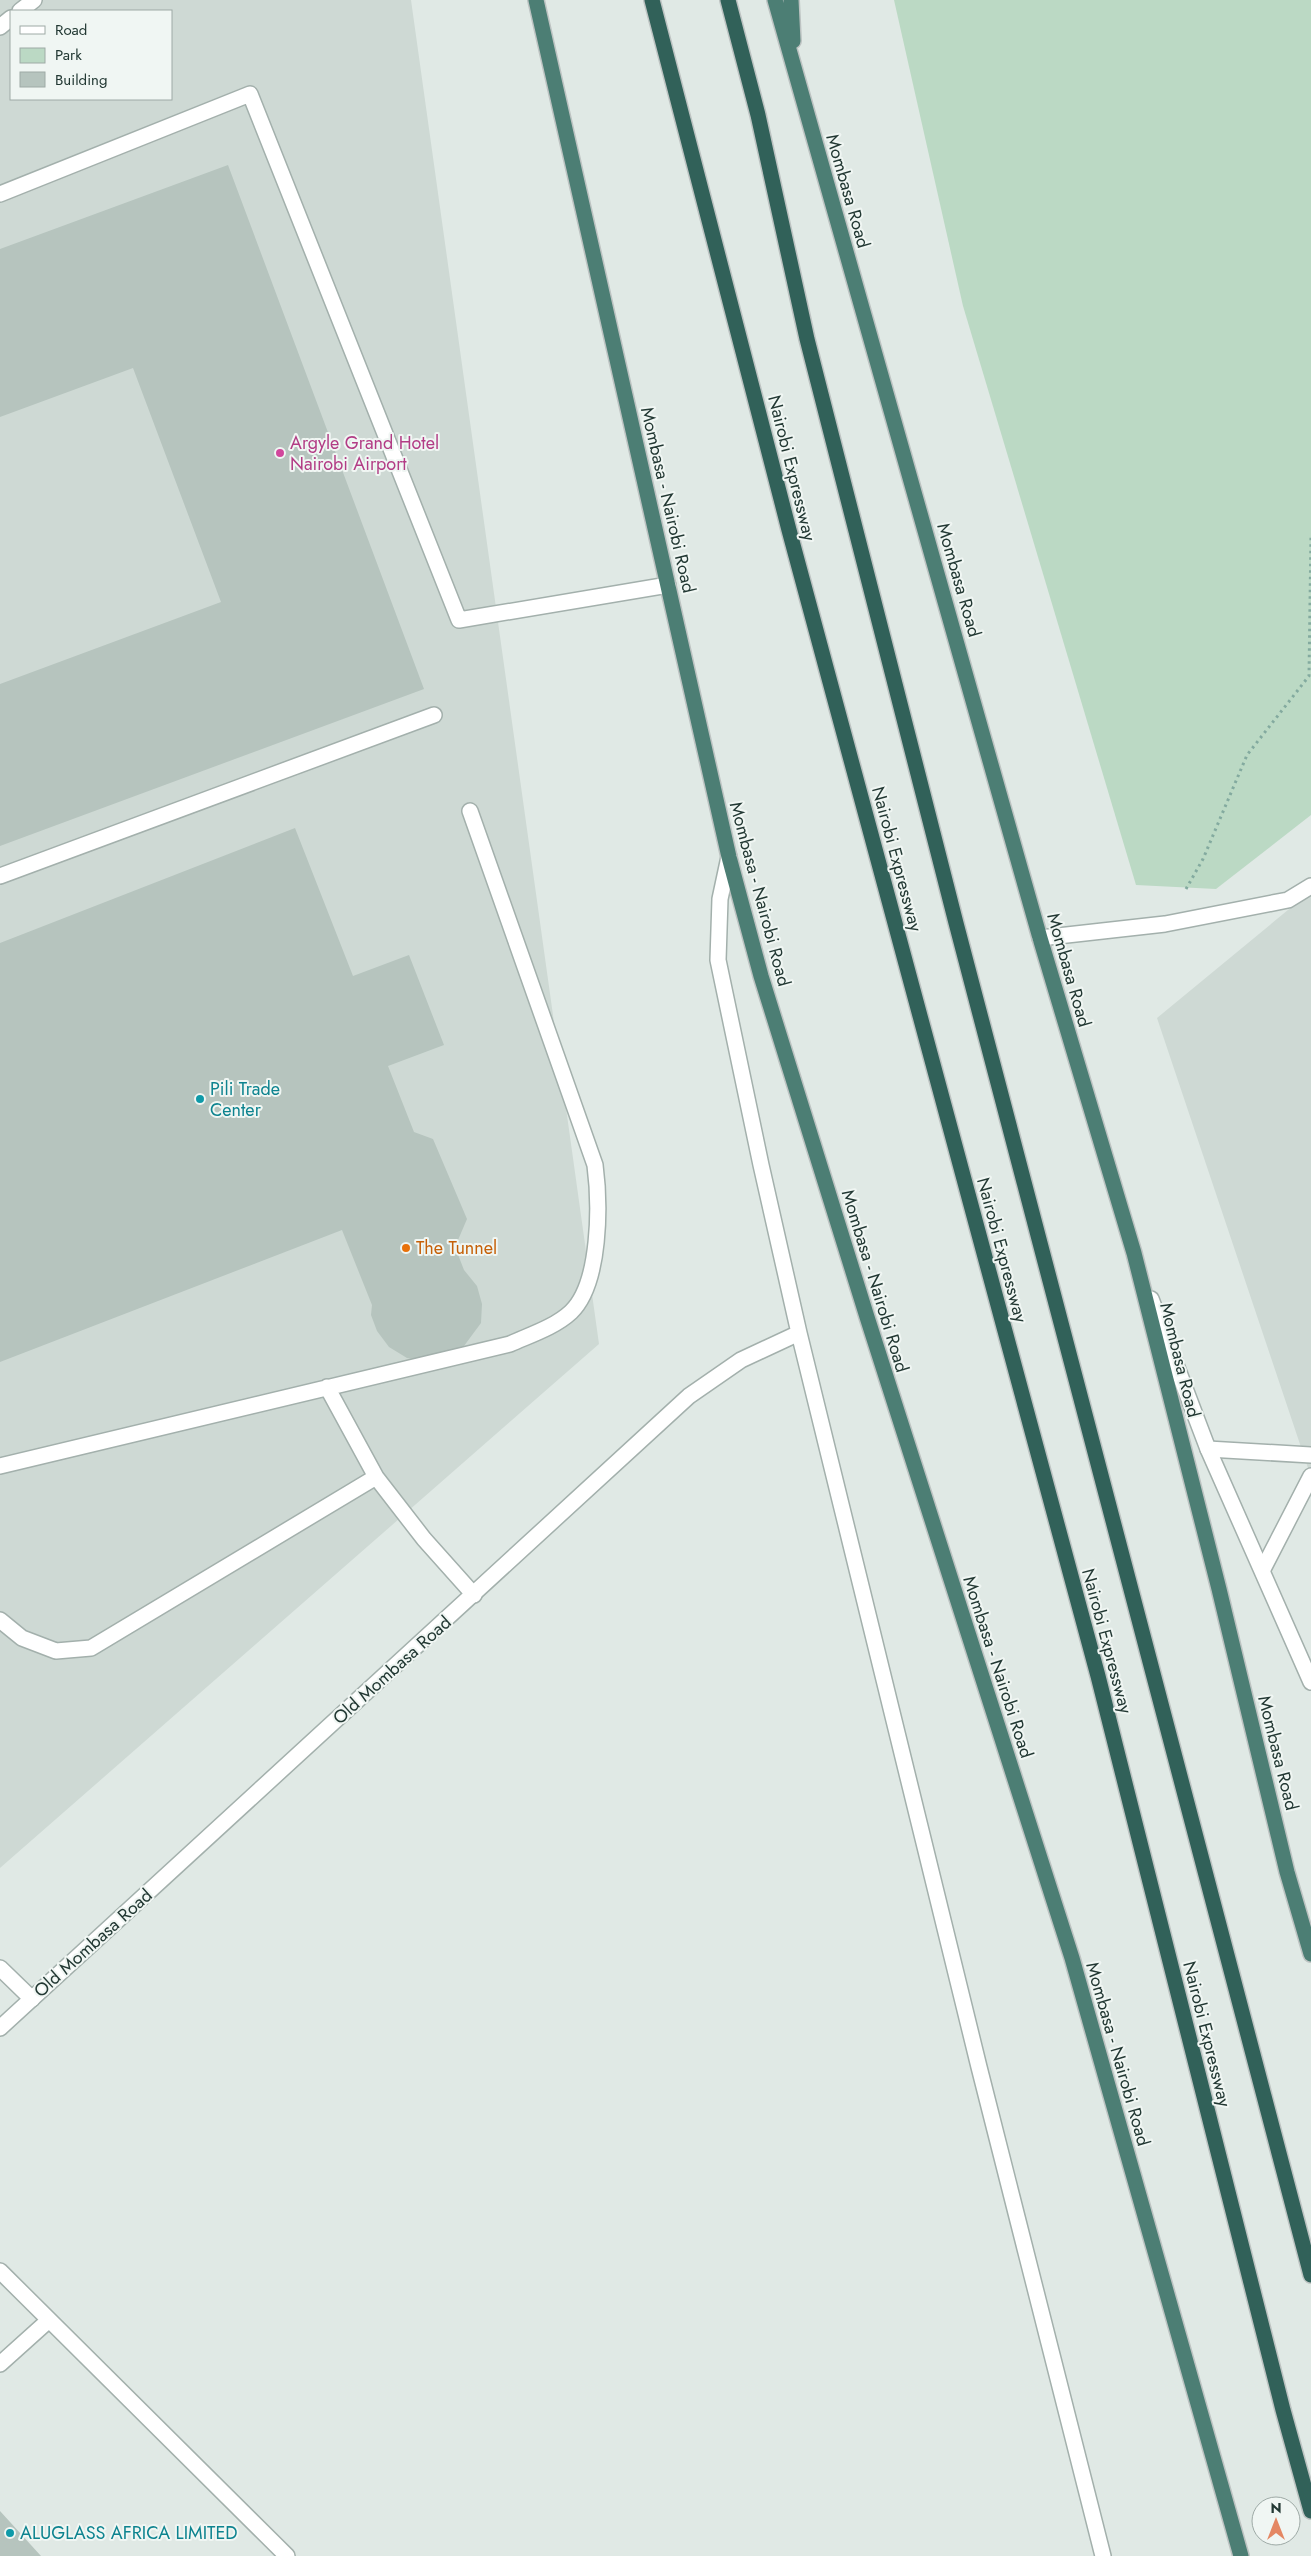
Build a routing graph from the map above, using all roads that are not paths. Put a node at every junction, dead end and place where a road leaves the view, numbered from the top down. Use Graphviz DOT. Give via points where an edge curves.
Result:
graph roads {
  1 [pos="34,0"];
  2 [pos="536,0"];
  3 [pos="652,0"];
  4 [pos="728,0"];
  5 [pos="775,0"];
  6 [pos="791,0"];
  7 [pos="21,10"];
  8 [pos="10,19"];
  9 [pos="0,27"];
  10 [pos="794,66"];
  11 [pos="0,194"];
  12 [pos="668,584"];
  13 [pos="434,715"];
  14 [pos="470,811"];
  15 [pos="729,857"];
  16 [pos="0,876"];
  17 [pos="1311,886"];
  18 [pos="1040,938"];
  19 [pos="1134,1253"];
  20 [pos="799,1333"];
  21 [pos="327,1387"];
  22 [pos="1208,1449"];
  23 [pos="1311,1455"];
  24 [pos="0,1466"];
  25 [pos="1311,1476"];
  26 [pos="376,1478"];
  27 [pos="1263,1569"];
  28 [pos="474,1595"];
  29 [pos="0,1620"];
  30 [pos="1311,1682"];
  31 [pos="1311,1954"];
  32 [pos="0,1968"];
  33 [pos="32,1999"];
  34 [pos="0,2028"];
  35 [pos="0,2271"];
  36 [pos="1311,2275"];
  37 [pos="49,2320"];
  38 [pos="0,2364"];
  39 [pos="1311,2511"];
  40 [pos="287,2556"];
  41 [pos="1102,2556"];
  42 [pos="1241,2556"];
  1 -- 7 [label="street"];
  2 -- 12 [label="highway, Mombasa - Nairobi Road"];
  3 -- 39 [label="highway, Nairobi Expressway" via="789,530 1098,1676"];
  4 -- 36 [label="highway, Nairobi Expressway" via="758,115 807,339 953,914"];
  5 -- 10 [label="highway, Mombasa Road"];
  6 -- 10 [label="highway"];
  8 -- 9 [label="street"];
  10 -- 18 [label="highway, Mombasa Road"];
  11 -- 12 [label="street" via="250,94 459,620"];
  12 -- 15 [label="highway, Mombasa - Nairobi Road"];
  13 -- 16 [label="street"];
  14 -- 21 [label="street" via="595,1165 599,1197 588,1287 571,1311 550,1326 510,1344"];
  15 -- 20 [label="street" via="720,899 718,960"];
  15 -- 42 [label="highway, Mombasa - Nairobi Road" via="761,976 867,1317 1072,1958"];
  17 -- 18 [label="street" via="1288,900 1165,924"];
  18 -- 19 [label="highway, Mombasa Road"];
  19 -- 22 [label="street"];
  19 -- 31 [label="highway, Mombasa Road" via="1285,1862"];
  20 -- 28 [label="street, Old Mombasa Road" via="740,1360 689,1396"];
  20 -- 41 [label="street"];
  21 -- 24 [label="street"];
  21 -- 26 [label="street"];
  22 -- 23 [label="street"];
  22 -- 27 [label="street"];
  25 -- 27 [label="street"];
  26 -- 28 [label="street" via="424,1540"];
  26 -- 29 [label="street" via="91,1648 56,1651 22,1638"];
  27 -- 30 [label="street"];
  28 -- 33 [label="street, Old Mombasa Road"];
  32 -- 33 [label="street"];
  33 -- 34 [label="street, Old Mombasa Road"];
  35 -- 37 [label="street"];
  37 -- 38 [label="street"];
  37 -- 40 [label="street"];
}
